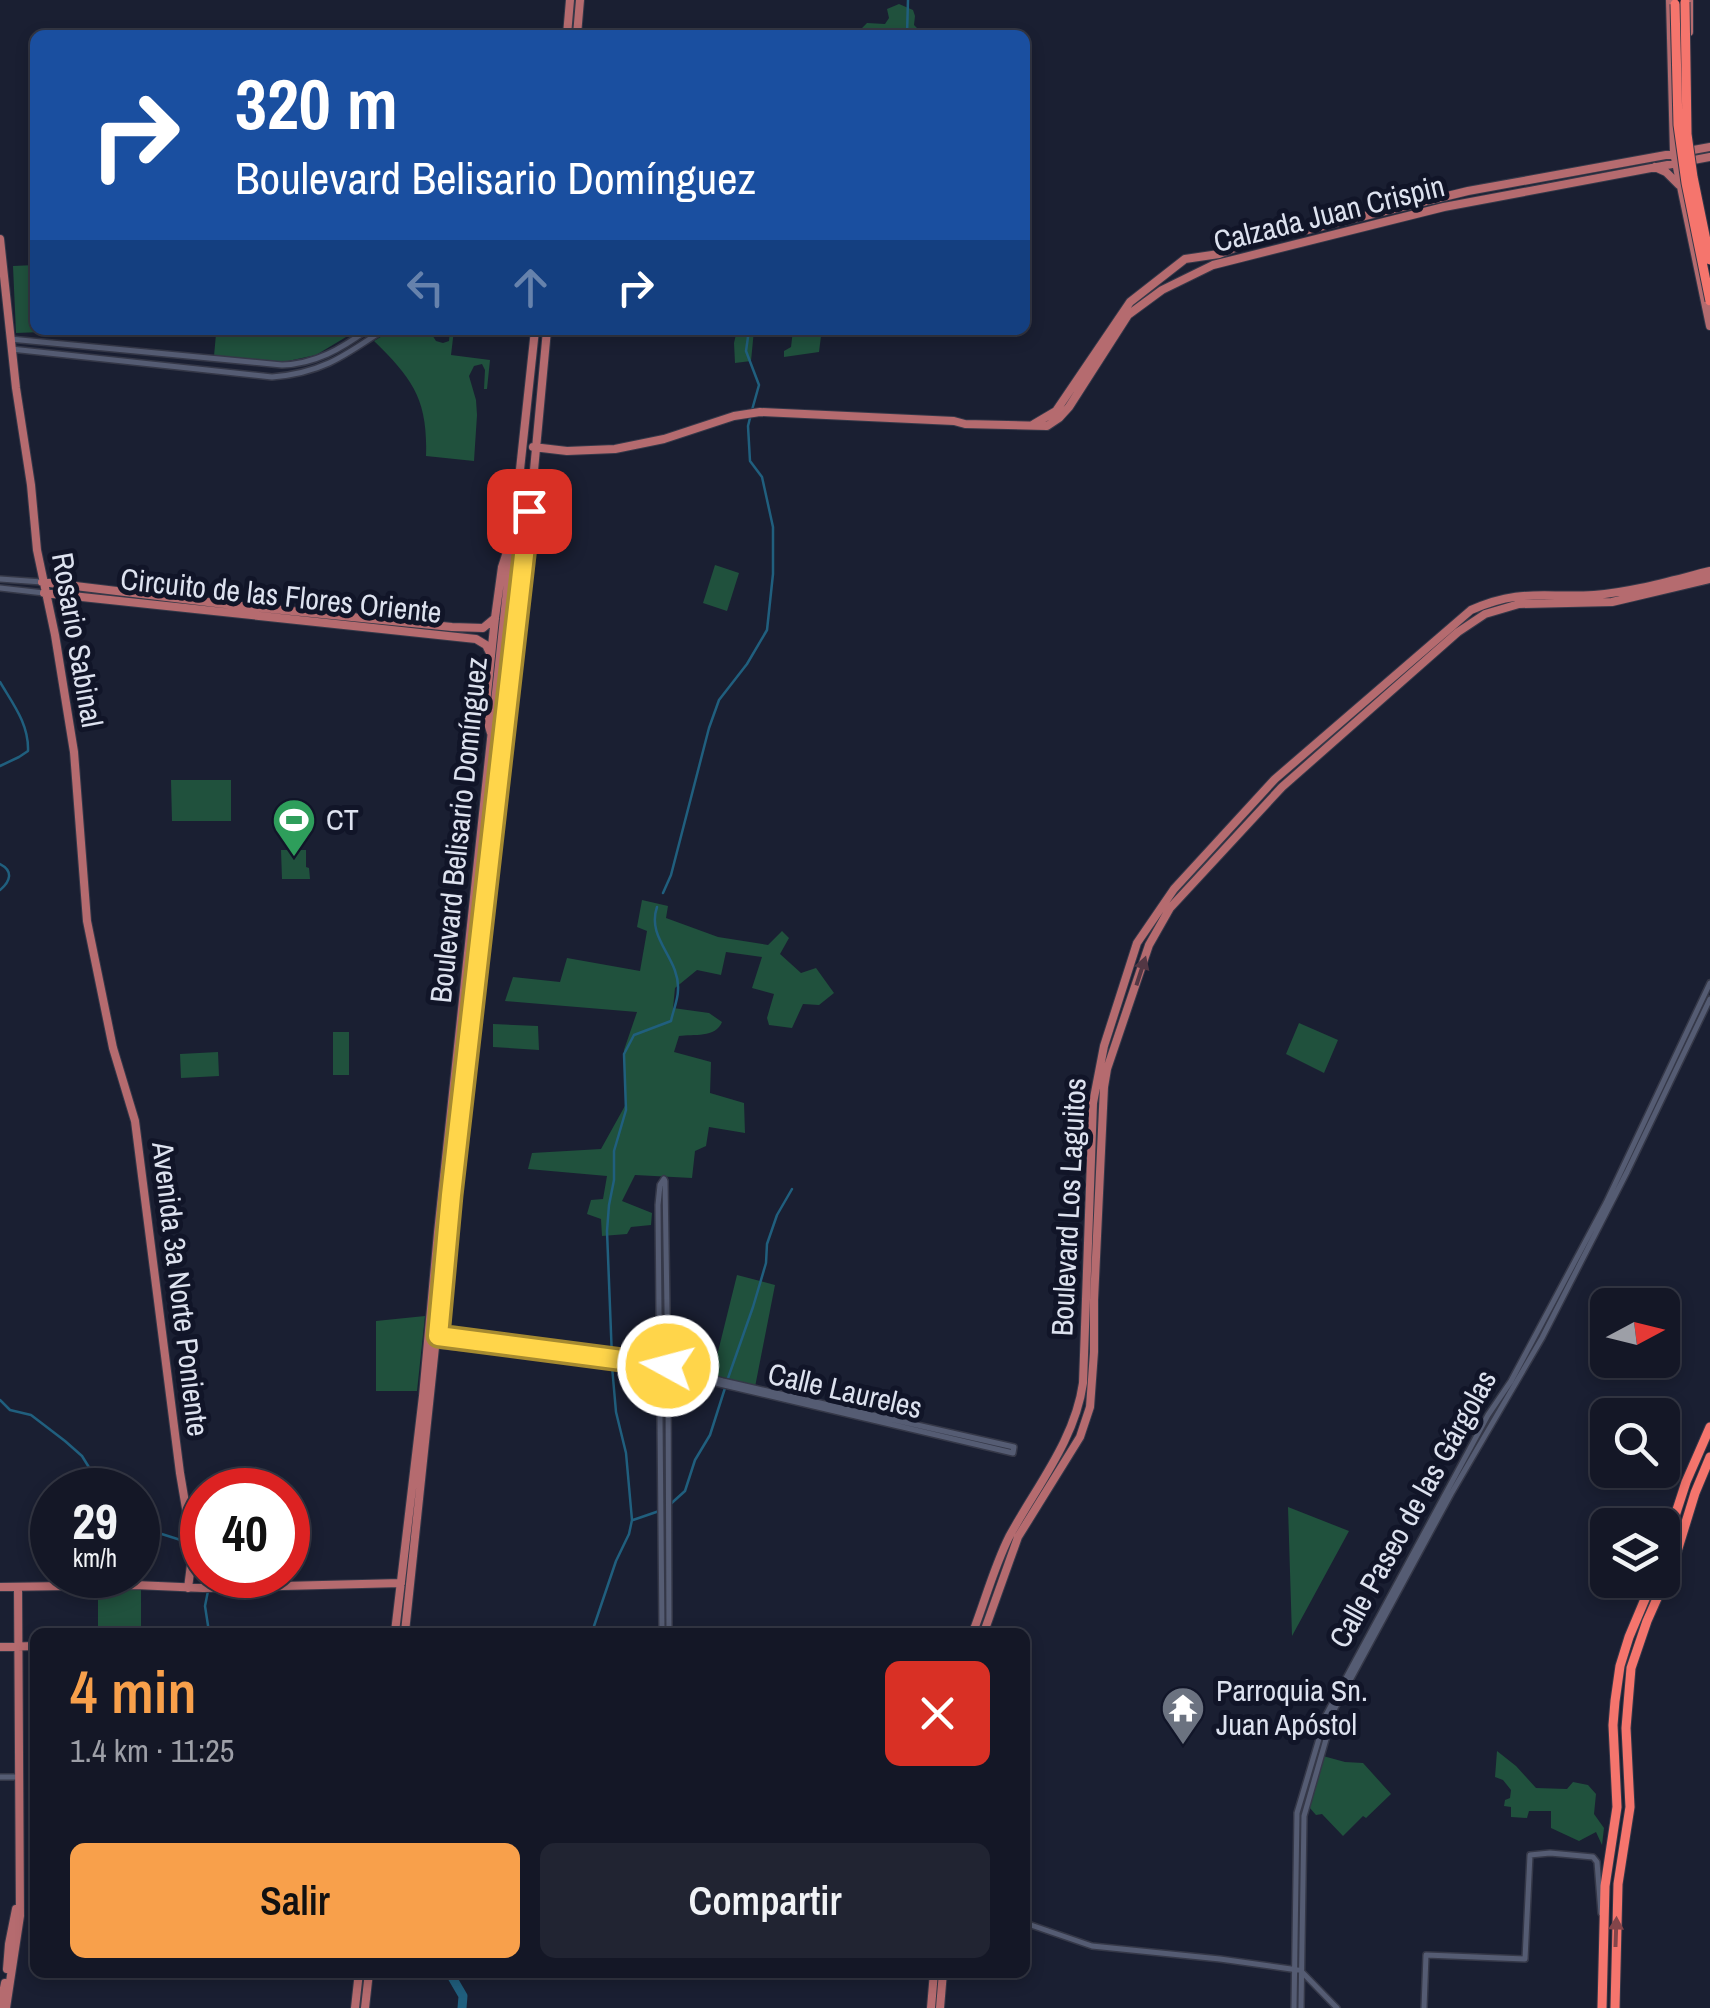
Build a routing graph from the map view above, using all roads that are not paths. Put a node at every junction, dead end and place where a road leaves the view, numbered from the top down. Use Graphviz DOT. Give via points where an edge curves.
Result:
graph roads {
  1 [pos="570,0"];
  2 [pos="580,0"];
  3 [pos="1680,1"];
  4 [pos="567,30"];
  5 [pos="577,30"];
  6 [pos="1674,137"];
  7 [pos="1710,147"];
  8 [pos="1693,155"];
  9 [pos="1710,157"];
  10 [pos="1675,158"];
  11 [pos="1656,162"];
  12 [pos="1681,189"];
  13 [pos="0,239"];
  14 [pos="1710,240"];
  15 [pos="1710,260"];
  16 [pos="1183,261"];
  17 [pos="1193,273"];
  18 [pos="1183,278"];
  19 [pos="1706,299"];
  20 [pos="1710,325"];
  21 [pos="359,335"];
  22 [pos="375,335"];
  23 [pos="534,335"];
  24 [pos="546,335"];
  25 [pos="11,344"];
  26 [pos="1026,426"];
  27 [pos="524,444"];
  28 [pos="535,448"];
  29 [pos="513,547"];
  30 [pos="1710,569"];
  31 [pos="0,579"];
  32 [pos="1710,581"];
  33 [pos="42,582"];
  34 [pos="1685,582"];
  35 [pos="1,588"];
  36 [pos="44,593"];
  37 [pos="496,618"];
  38 [pos="492,654"];
  39 [pos="1370,702"];
  40 [pos="493,738"];
  41 [pos="496,750"];
  42 [pos="1710,982"];
  43 [pos="1710,999"];
  44 [pos="113,1048"];
  45 [pos="1608,1204"];
  46 [pos="433,1340"];
  47 [pos="664,1368"];
  48 [pos="1710,1427"];
  49 [pos="1014,1450"];
  50 [pos="1710,1457"];
  51 [pos="180,1473"];
  52 [pos="1046,1473"];
  53 [pos="665,1479"];
  54 [pos="1053,1482"];
  55 [pos="1678,1508"];
  56 [pos="665,1540"];
  57 [pos="401,1583"];
  58 [pos="310,1585"];
  59 [pos="0,1587"];
  60 [pos="18,1587"];
  61 [pos="180,1588"];
  62 [pos="1646,1598"];
  63 [pos="402,1628"];
  64 [pos="402,1628"];
  65 [pos="665,1628"];
  66 [pos="975,1628"];
  67 [pos="985,1628"];
  68 [pos="0,1646"];
  69 [pos="18,1646"];
  70 [pos="30,1646"];
  71 [pos="20,1777"];
  72 [pos="0,1778"];
  73 [pos="1030,1925"];
  74 [pos="1603,1931"];
  75 [pos="1298,1970"];
  76 [pos="358,1978"];
  77 [pos="368,1978"];
  78 [pos="934,1978"];
  79 [pos="942,1978"];
  80 [pos="3,2008"];
  81 [pos="355,2008"];
  82 [pos="365,2008"];
  83 [pos="931,2008"];
  84 [pos="940,2008"];
  85 [pos="1298,2008"];
  86 [pos="1337,2008"];
  87 [pos="1424,2008"];
  88 [pos="1602,2008"];
  89 [pos="1615,2008"];
  1 -- 4 [label="main road"];
  2 -- 5 [label="main road"];
  3 -- 6 [label="main road"];
  3 -- 8 [label="main road"];
  3 -- 15 [label="highway, bridge" via="1688,134"];
  3 -- 19 [label="highway, bridge" via="1681,144"];
  6 -- 10 [label="main road"];
  6 -- 11 [label="main road"];
  7 -- 8 [label="main road"];
  8 -- 9 [label="main road, Calzada Juan Crispin"];
  8 -- 10 [label="main road, Calzada Juan Crispin"];
  8 -- 14 [label="main road"];
  10 -- 11 [label="main road, Calzada Juan Crispin"];
  10 -- 12 [label="main road"];
  11 -- 12 [label="main road"];
  11 -- 16 [label="main road, Calzada Juan Crispin" via="1468,191"];
  11 -- 17 [label="main road, Calzada Juan Crispin" via="1444,206"];
  12 -- 19 [label="main road"];
  13 -- 25 [label="main road, Rosario Sabinal"];
  16 -- 17 [label="main road"];
  16 -- 18 [label="main road" via="1177,271"];
  16 -- 26 [label="main road, Calzada Juan Crispin" via="1122,311 1056,411"];
  17 -- 18 [label="main road, Calzada Juan Crispin"];
  18 -- 26 [label="main road, Calzada Juan Crispin" via="1128,316 1059,418"];
  19 -- 20 [label="main road"];
  21 -- 25 [label="street" via="322,358 273,366"];
  22 -- 25 [label="street" via="322,368 272,377"];
  23 -- 27 [label="main road, Boulevard Belisario Domínguez"];
  24 -- 28 [label="main road, Boulevard Belisario Domínguez"];
  25 -- 33 [label="main road, Rosario Sabinal"];
  26 -- 28 [label="main road, Calzada Juan Crispin" via="760,412 615,449"];
  27 -- 28 [label="main road, Calzada Juan Crispin"];
  27 -- 29 [label="main road, Boulevard Belisario Domínguez"];
  28 -- 41 [label="main road, Boulevard Belisario Domínguez"];
  29 -- 37 [label="main road" via="502,567"];
  29 -- 40 [label="main road, Boulevard Belisario Domínguez"];
  30 -- 34 [label="main road" via="1688,574"];
  31 -- 33 [label="street"];
  32 -- 34 [label="main road, Boulevard Los Laguitos"];
  33 -- 36 [label="main road, Rosario Sabinal"];
  33 -- 37 [label="main road" via="452,627 483,628"];
  34 -- 39 [label="main road, Boulevard Los Laguitos" via="1612,602 1519,604 1485,614"];
  35 -- 36 [label="street, Circuito de las Flores Oriente"];
  36 -- 38 [label="main road, Circuito de las Flores Oriente" via="476,640"];
  36 -- 44 [label="main road, Rosario Sabinal" via="74,752 88,921"];
  37 -- 38 [label="main road"];
  38 -- 40 [label="main road" via="486,712"];
  39 -- 52 [label="main road, Boulevard Los Laguitos" via="1276,780 1224,834 1174,889 1138,943 1092,1103 1080,1406"];
  54 -- 39 [label="main road, Boulevard Los Laguitos, one-way" via="1090,1407 1104,1086 1149,944 1170,908"];
  40 -- 41 [label="main road, Boulevard Belisario Domínguez"];
  41 -- 46 [label="main road, Boulevard Belisario Domínguez" via="438,1232"];
  42 -- 45 [label="street"];
  43 -- 45 [label="street"];
  44 -- 51 [label="main road, Avenida 3a Norte Poniente" via="135,1121"];
  45 -- 75 [label="street, Calle Paseo de las Gárgolas" via="1326,1715 1297,1814"];
  46 -- 47 [label="street"];
  46 -- 57 [label="main road"];
  46 -- 63 [label="main road"];
  47 -- 47 [label="street" via="658,1206 664,1179 666,1184"];
  47 -- 49 [label="street"];
  47 -- 53 [label="street"];
  48 -- 55 [label="highway"];
  89 -- 50 [label="highway, one-way" via="1616,1922 1630,1807 1631,1668"];
  52 -- 54 [label="main road"];
  52 -- 66 [label="main road, Boulevard Los Laguitos" via="1007,1542"];
  53 -- 56 [label="street"];
  53 -- 56 [label="street"];
  54 -- 67 [label="main road, Boulevard Los Laguitos" via="1018,1537"];
  56 -- 65 [label="street"];
  57 -- 58 [label="main road"];
  57 -- 64 [label="main road"];
  59 -- 60 [label="main road"];
  60 -- 61 [label="main road"];
  60 -- 69 [label="main road"];
  62 -- 74 [label="highway" via="1620,1666 1617,1807"];
  68 -- 69 [label="main road"];
  69 -- 70 [label="main road"];
  69 -- 71 [label="main road"];
  71 -- 72 [label="street"];
  71 -- 80 [label="main road" via="22,1872"];
  73 -- 75 [label="street" via="1092,1946"];
  74 -- 87 [label="street" via="1593,1857 1530,1855 1525,1959 1426,1955"];
  74 -- 88 [label="highway"];
  75 -- 85 [label="street, Calle Paseo de las Gárgolas"];
  75 -- 86 [label="street"];
  76 -- 81 [label="main road"];
  77 -- 82 [label="main road"];
  78 -- 83 [label="main road"];
  79 -- 84 [label="main road"];
}
